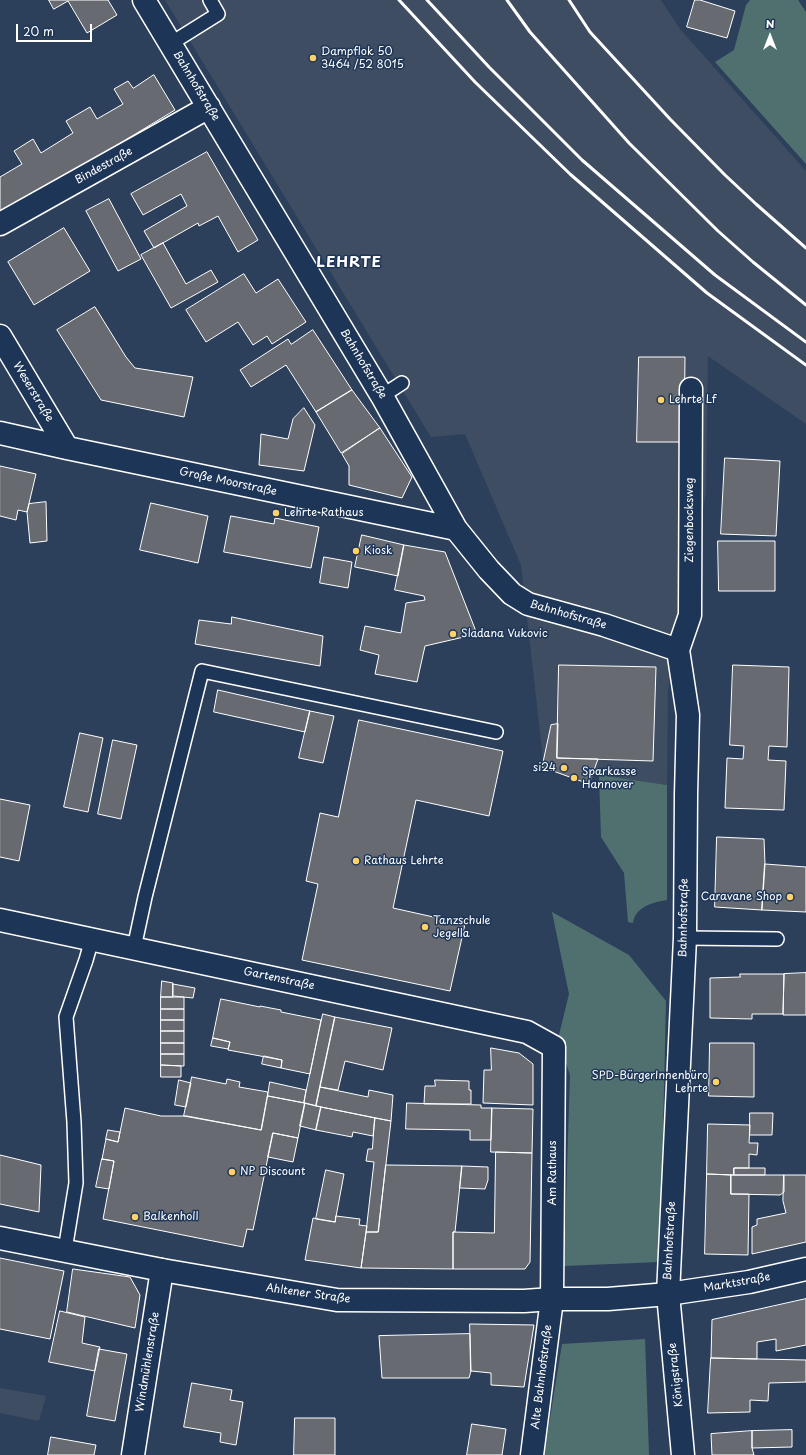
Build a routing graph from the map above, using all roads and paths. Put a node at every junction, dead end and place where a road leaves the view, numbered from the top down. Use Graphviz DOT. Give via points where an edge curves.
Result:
graph roads {
  1 [pos="144,0"];
  2 [pos="210,0"];
  3 [pos="170,44"];
  4 [pos="209,107"];
  5 [pos="0,224"];
  6 [pos="0,336"];
  7 [pos="402,383"];
  8 [pos="691,389"];
  9 [pos="382,396"];
  10 [pos="0,433"];
  11 [pos="67,448"];
  12 [pos="456,530"];
  13 [pos="678,650"];
  14 [pos="496,732"];
  15 [pos="0,920"];
  16 [pos="684,938"];
  17 [pos="92,939"];
  18 [pos="777,939"];
  19 [pos="134,948"];
  20 [pos="554,1048"];
  21 [pos="0,1238"];
  22 [pos="65,1250"];
  23 [pos="806,1269"];
  24 [pos="162,1270"];
  25 [pos="668,1294"];
  26 [pos="552,1299"];
  27 [pos="683,1453"];
  28 [pos="133,1455"];
  29 [pos="532,1455"];
  1 -- 3 [label="street, Bahnhofstraße"];
  2 -- 3 [label="lane" via="218,14"];
  3 -- 4 [label="street, Bahnhofstraße"];
  4 -- 5 [label="street, Bindestraße"];
  4 -- 9 [label="street, Bahnhofstraße"];
  6 -- 11 [label="street, Weserstraße"];
  7 -- 9 [label="lane"];
  8 -- 13 [label="street, Ziegenbocksweg" via="690,615"];
  9 -- 12 [label="street, Bahnhofstraße"];
  10 -- 11 [label="street, Große Moorstraße"];
  11 -- 12 [label="street, Große Moorstraße"];
  12 -- 13 [label="street, Bahnhofstraße" via="512,594 528,604 604,624"];
  13 -- 16 [label="street, Bahnhofstraße" via="688,715"];
  14 -- 19 [label="lane" via="202,671"];
  15 -- 17 [label="street, Gartenstraße"];
  16 -- 18 [label="lane"];
  16 -- 25 [label="street, Bahnhofstraße"];
  17 -- 19 [label="street, Gartenstraße"];
  17 -- 22 [label="lane" via="66,1017 76,1183"];
  19 -- 20 [label="street, Gartenstraße" via="527,1032"];
  20 -- 26 [label="street, Am Rathaus"];
  21 -- 22 [label="street, Ahltener Straße"];
  22 -- 24 [label="street, Ahltener Straße"];
  23 -- 25 [label="street, Marktstraße" via="749,1282"];
  24 -- 26 [label="street, Ahltener Straße" via="337,1300"];
  24 -- 28 [label="street, Windmühlenstraße"];
  25 -- 26 [label="street, Ahltener Straße" via="608,1299"];
  25 -- 27 [label="street, Königstraße"];
  26 -- 29 [label="street, Alte Bahnhofstraße"];
}
